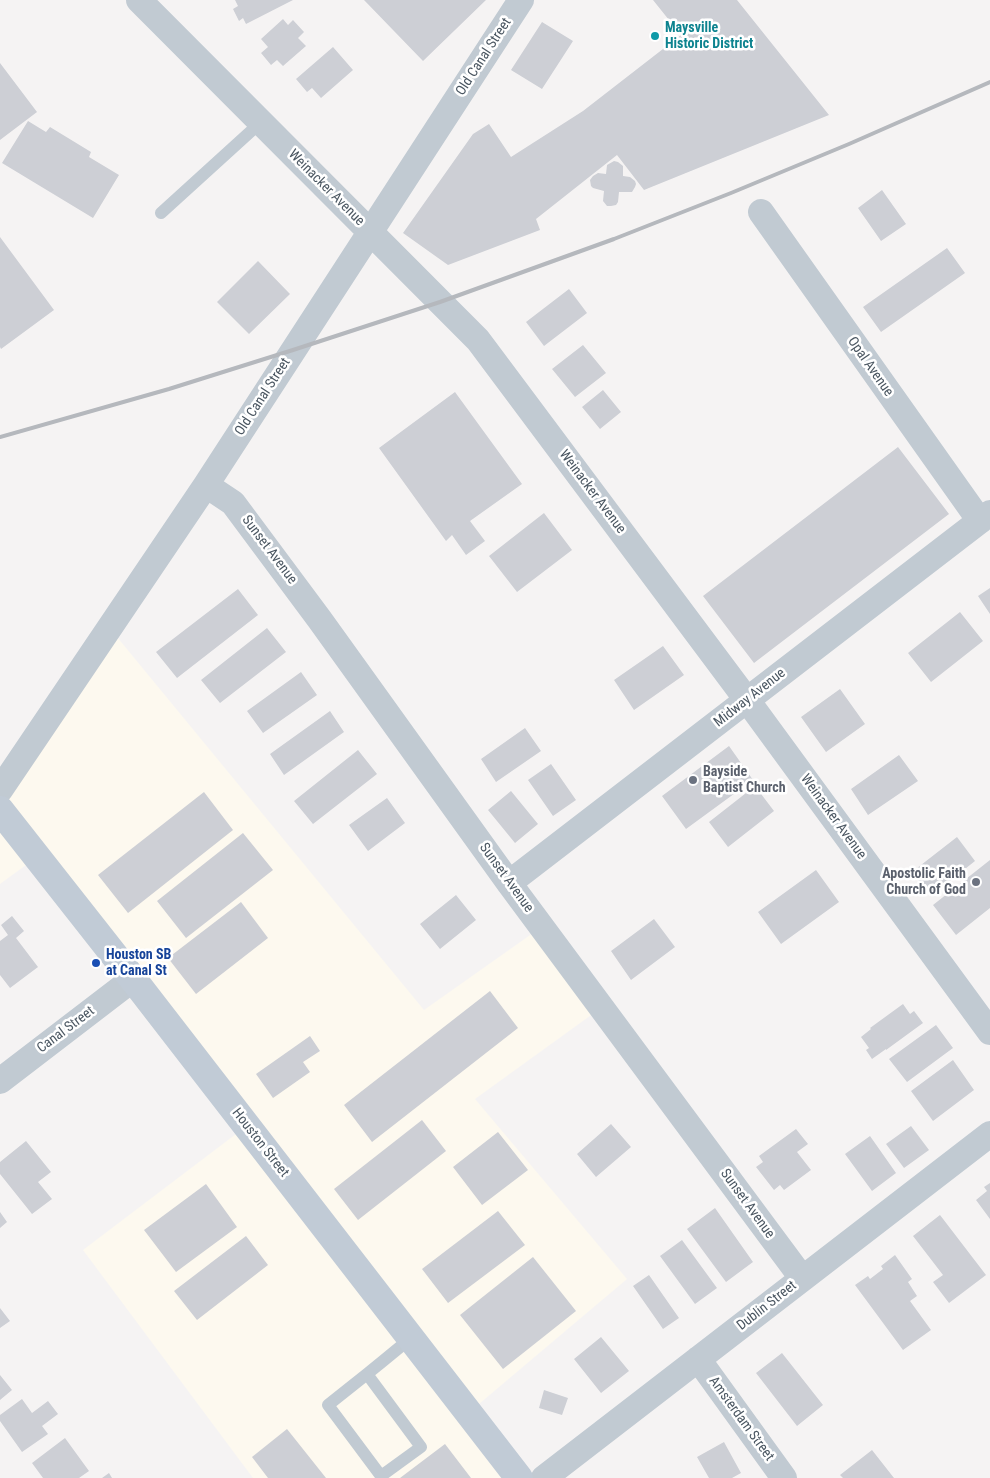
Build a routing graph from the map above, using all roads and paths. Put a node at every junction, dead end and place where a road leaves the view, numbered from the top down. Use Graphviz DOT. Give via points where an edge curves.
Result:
graph roads {
  1 [pos="138,0"];
  2 [pos="521,0"];
  3 [pos="260,123"];
  4 [pos="761,212"];
  5 [pos="161,213"];
  6 [pos="370,233"];
  7 [pos="206,485"];
  8 [pos="985,517"];
  9 [pos="747,700"];
  10 [pos="0,790"];
  11 [pos="0,810"];
  12 [pos="509,883"];
  13 [pos="133,979"];
  14 [pos="990,1032"];
  15 [pos="0,1080"];
  16 [pos="990,1134"];
  17 [pos="802,1278"];
  18 [pos="411,1338"];
  19 [pos="698,1359"];
  20 [pos="367,1374"];
  21 [pos="519,1478"];
  22 [pos="544,1478"];
  23 [pos="784,1478"];
  1 -- 3 [label="street, Weinacker Avenue"];
  2 -- 6 [label="street, Old Canal Street"];
  3 -- 5 [label="lane"];
  3 -- 6 [label="street, Weinacker Avenue"];
  4 -- 8 [label="street, Opal Avenue"];
  6 -- 7 [label="street, Old Canal Street"];
  6 -- 9 [label="street, Weinacker Avenue" via="478,340"];
  7 -- 10 [label="street, Old Canal Street"];
  7 -- 12 [label="street, Sunset Avenue" via="233,503"];
  8 -- 9 [label="street, Midway Avenue"];
  9 -- 12 [label="street, Midway Avenue"];
  9 -- 14 [label="street, Weinacker Avenue"];
  11 -- 13 [label="street, Houston Street"];
  12 -- 17 [label="street, Sunset Avenue"];
  13 -- 15 [label="street, Canal Street"];
  13 -- 18 [label="street, Houston Street"];
  16 -- 17 [label="street, Dublin Street"];
  17 -- 19 [label="street, Dublin Street"];
  18 -- 20 [label="lane"];
  18 -- 21 [label="street, Houston Street"];
  19 -- 22 [label="street, Dublin Street"];
  19 -- 23 [label="street, Amsterdam Street"];
  20 -- 20 [label="lane" via="328,1406 381,1476 421,1447"];
}
